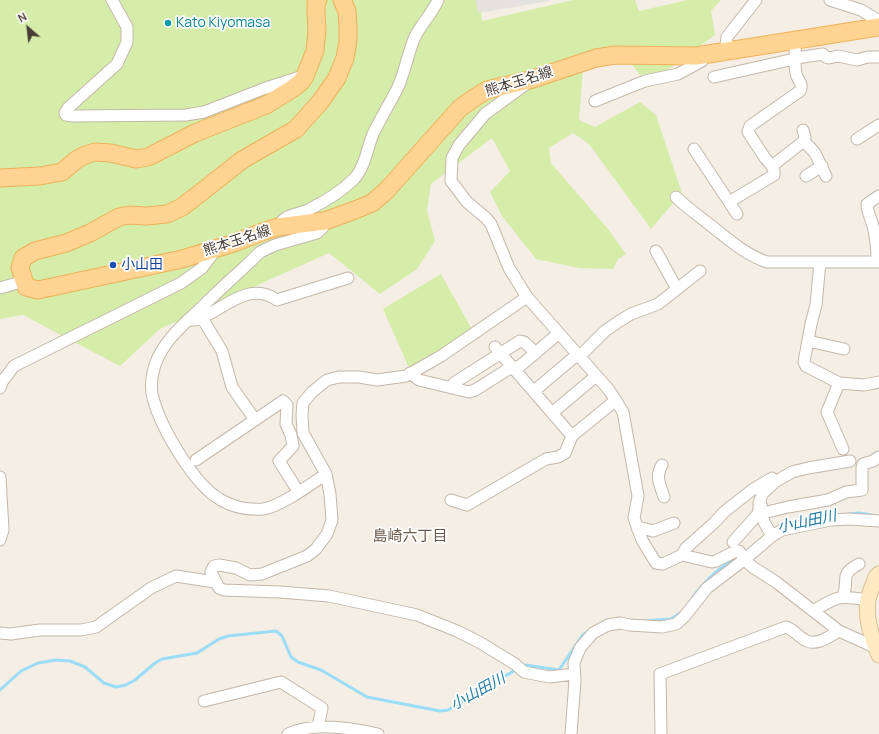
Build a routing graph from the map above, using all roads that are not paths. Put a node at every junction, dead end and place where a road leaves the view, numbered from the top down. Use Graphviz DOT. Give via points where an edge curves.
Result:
graph roads {
  1 [pos="112,0"];
  2 [pos="318,0"];
  3 [pos="342,0"];
  4 [pos="438,0"];
  5 [pos="756,0"];
  6 [pos="830,0"];
  7 [pos="879,20"];
  8 [pos="879,27"];
  9 [pos="795,41"];
  10 [pos="726,52"];
  11 [pos="704,55"];
  12 [pos="879,57"];
  13 [pos="796,58"];
  14 [pos="305,76"];
  15 [pos="714,77"];
  16 [pos="532,79"];
  17 [pos="595,100"];
  18 [pos="879,125"];
  19 [pos="857,139"];
  20 [pos="694,149"];
  21 [pos="772,166"];
  22 [pos="806,176"];
  23 [pos="0,178"];
  24 [pos="879,196"];
  25 [pos="676,197"];
  26 [pos="729,202"];
  27 [pos="737,214"];
  28 [pos="324,221"];
  29 [pos="278,228"];
  30 [pos="218,248"];
  31 [pos="656,251"];
  32 [pos="820,262"];
  33 [pos="878,262"];
  34 [pos="700,271"];
  35 [pos="348,278"];
  36 [pos="26,287"];
  37 [pos="0,288"];
  38 [pos="677,289"];
  39 [pos="527,297"];
  40 [pos="202,318"];
  41 [pos="188,320"];
  42 [pos="559,333"];
  43 [pos="808,341"];
  44 [pos="844,349"];
  45 [pos="498,350"];
  46 [pos="536,353"];
  47 [pos="579,355"];
  48 [pos="514,368"];
  49 [pos="410,373"];
  50 [pos="596,376"];
  51 [pos="879,382"];
  52 [pos="839,383"];
  53 [pos="0,388"];
  54 [pos="451,388"];
  55 [pos="534,391"];
  56 [pos="616,400"];
  57 [pos="552,413"];
  58 [pos="255,420"];
  59 [pos="572,436"];
  60 [pos="843,449"];
  61 [pos="879,457"];
  62 [pos="196,460"];
  63 [pos="850,461"];
  64 [pos="662,465"];
  65 [pos="788,468"];
  66 [pos="326,474"];
  67 [pos="0,477"];
  68 [pos="298,491"];
  69 [pos="664,497"];
  70 [pos="451,500"];
  71 [pos="760,500"];
  72 [pos="763,514"];
  73 [pos="879,520"];
  74 [pos="674,523"];
  75 [pos="637,528"];
  76 [pos="770,533"];
  77 [pos="0,540"];
  78 [pos="740,552"];
  79 [pos="682,555"];
  80 [pos="859,564"];
  81 [pos="879,574"];
  82 [pos="215,582"];
  83 [pos="843,596"];
  84 [pos="868,600"];
  85 [pos="813,612"];
  86 [pos="839,630"];
  87 [pos="0,633"];
  88 [pos="878,650"];
  89 [pos="574,674"];
  90 [pos="204,701"];
  91 [pos="318,727"];
  92 [pos="295,733"];
  93 [pos="378,734"];
  94 [pos="571,734"];
  95 [pos="661,734"];
  1 -- 14 [label="street" via="127,27 126,42 117,64 68,108 66,115 178,115 204,112"];
  2 -- 14 [label="main road" via="315,51"];
  3 -- 36 [label="main road" via="347,11 348,26 345,58 337,78 296,129 242,160 182,207 167,214 119,217 90,233 66,243 35,251 23,258 20,268"];
  4 -- 29 [label="street" via="414,39 399,85 372,136 361,168 354,178 332,196 281,221"];
  5 -- 10 [label="street" via="727,37"];
  6 -- 7 [label="street" via="861,10"];
  8 -- 9 [label="main road, 熊本玉名線"];
  9 -- 10 [label="main road, 熊本玉名線"];
  9 -- 13 [label="street"];
  10 -- 11 [label="main road, 熊本玉名線"];
  11 -- 16 [label="main road, 熊本玉名線" via="615,55 596,58"];
  11 -- 17 [label="street" via="702,61 678,74 645,81"];
  12 -- 13 [label="street" via="857,60 838,56 829,58 823,54"];
  13 -- 15 [label="street"];
  13 -- 21 [label="street" via="796,72 802,87 800,91 750,126 748,132"];
  14 -- 23 [label="main road" via="292,89 266,106 195,134 148,157 136,159 95,152 76,160 62,172"];
  16 -- 28 [label="main road, 熊本玉名線" via="487,90 474,98 460,108 387,190 372,203"];
  16 -- 39 [label="street" via="485,114 459,145 452,158 451,181 467,202 491,224 509,268"];
  18 -- 19 [label="street"];
  20 -- 26 [label="street"];
  21 -- 22 [label="street" via="804,135 824,171"];
  21 -- 26 [label="street" via="774,175"];
  24 -- 33 [label="street" via="867,204 875,235"];
  25 -- 32 [label="street" via="754,258 767,262"];
  26 -- 27 [label="street"];
  28 -- 29 [label="main road, 熊本玉名線"];
  28 -- 41 [label="street" via="323,227 317,233 260,252"];
  29 -- 30 [label="main road, 熊本玉名線"];
  30 -- 36 [label="main road, 熊本玉名線" via="155,265 38,290"];
  30 -- 53 [label="street" via="202,268 181,283 14,366"];
  31 -- 38 [label="street"];
  32 -- 33 [label="street"];
  32 -- 43 [label="street" via="816,305"];
  34 -- 38 [label="street"];
  35 -- 40 [label="street" via="278,300 259,293 242,296"];
  36 -- 37 [label="street" via="21,282"];
  38 -- 47 [label="street" via="658,304 618,322"];
  39 -- 42 [label="street"];
  39 -- 49 [label="street" via="441,356"];
  40 -- 41 [label="street"];
  40 -- 58 [label="street" via="222,351 232,387"];
  41 -- 68 [label="street" via="176,330 164,347 155,365 151,382 152,397 181,456 206,489 222,500 246,508 263,509 276,505"];
  42 -- 46 [label="street"];
  42 -- 47 [label="street"];
  43 -- 44 [label="street"];
  43 -- 52 [label="street" via="804,362 806,366"];
  45 -- 46 [label="street" via="520,341"];
  45 -- 48 [label="street"];
  45 -- 54 [label="street" via="454,383"];
  46 -- 48 [label="street"];
  47 -- 50 [label="street"];
  47 -- 55 [label="street"];
  48 -- 54 [label="street" via="469,392"];
  48 -- 55 [label="street"];
  49 -- 54 [label="street" via="419,380"];
  49 -- 66 [label="street" via="406,376 377,380 359,377 333,378 312,392 303,403 303,433"];
  50 -- 56 [label="street"];
  50 -- 57 [label="street"];
  51 -- 52 [label="street" via="864,385"];
  52 -- 60 [label="street" via="827,412"];
  55 -- 57 [label="street"];
  56 -- 59 [label="street"];
  56 -- 75 [label="street" via="624,416 637,489 638,499 633,514"];
  57 -- 59 [label="street"];
  58 -- 62 [label="street"];
  58 -- 68 [label="street" via="283,401 288,405 286,424 293,446 279,461"];
  59 -- 70 [label="street" via="565,453 558,457 546,459 467,505"];
  61 -- 72 [label="street" via="863,464 862,490"];
  63 -- 71 [label="street" via="792,472 775,482 763,493"];
  64 -- 69 [label="street" via="658,478"];
  65 -- 79 [label="street" via="752,490 724,512 686,548"];
  66 -- 68 [label="street"];
  66 -- 82 [label="street" via="332,520 327,534 316,549 307,556 262,574 250,575 236,568 214,566 211,572"];
  67 -- 77 [label="street" via="3,530"];
  71 -- 72 [label="street"];
  71 -- 78 [label="street" via="759,511"];
  72 -- 76 [label="street"];
  73 -- 76 [label="street" via="831,520"];
  74 -- 75 [label="street" via="653,531"];
  75 -- 79 [label="street" via="656,563 663,564"];
  76 -- 78 [label="street"];
  78 -- 79 [label="street" via="736,551 712,562"];
  78 -- 85 [label="street" via="754,568"];
  78 -- 89 [label="street" via="676,624 662,627 620,623 603,627 593,633 580,648 574,663"];
  80 -- 83 [label="street" via="846,573"];
  81 -- 84 [label="street"];
  82 -- 87 [label="street" via="176,576 151,588 96,627 81,630"];
  82 -- 89 [label="street" via="224,590 329,596 417,615 479,642 526,673 549,677"];
  83 -- 84 [label="street"];
  83 -- 85 [label="street" via="832,599"];
  84 -- 88 [label="street" via="870,631"];
  85 -- 86 [label="street"];
  86 -- 88 [label="street"];
  86 -- 95 [label="street" via="817,642 807,642 786,627 660,674"];
  89 -- 94 [label="street"];
  90 -- 91 [label="street" via="281,682 322,708"];
  91 -- 92 [label="street" via="303,728"];
  91 -- 93 [label="street"];
}
